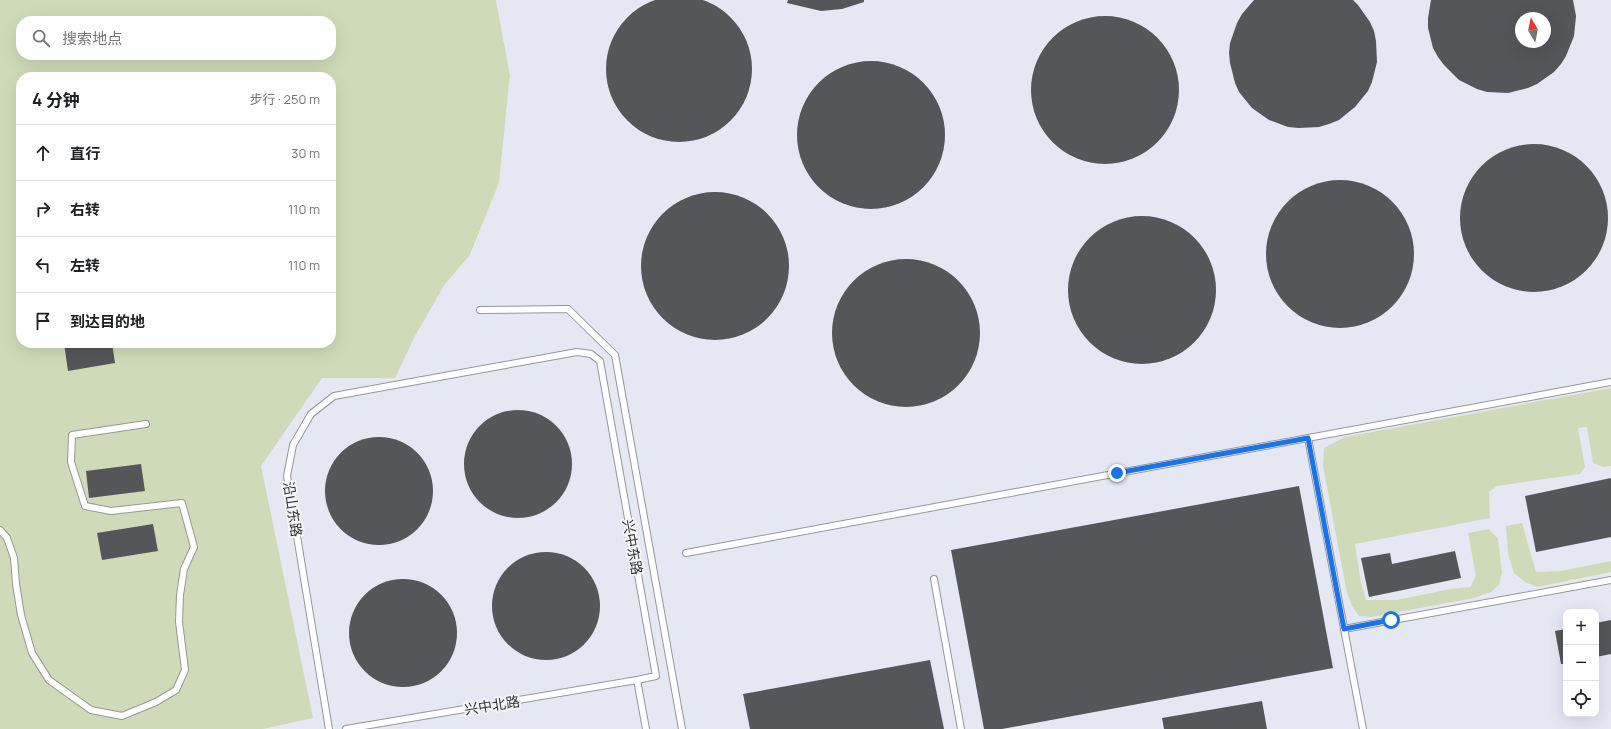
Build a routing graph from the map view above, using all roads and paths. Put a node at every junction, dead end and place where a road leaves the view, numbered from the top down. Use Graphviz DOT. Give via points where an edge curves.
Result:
graph roads {
  1 [pos="480,310"];
  2 [pos="591,354"];
  3 [pos="1611,382"];
  4 [pos="146,424"];
  5 [pos="1308,438"];
  6 [pos="0,530"];
  7 [pos="686,553"];
  8 [pos="934,579"];
  9 [pos="1611,580"];
  10 [pos="1344,629"];
  11 [pos="637,680"];
  12 [pos="329,729"];
  13 [pos="346,729"];
  14 [pos="646,729"];
  15 [pos="682,729"];
  16 [pos="961,729"];
  17 [pos="1363,729"];
  1 -- 15 [label="lane" via="568,309 615,355"];
  2 -- 11 [label="lane, 兴中东路" via="600,361 656,676"];
  2 -- 12 [label="lane, 沿山东路" via="577,352 334,396 311,414 293,445 288,476"];
  3 -- 5 [label="lane"];
  4 -- 6 [label="lane" via="72,435 71,462 86,506 111,511 182,503 194,547 184,569 180,595 179,622 185,670 176,690 156,702 122,716 90,710 49,680 32,653 21,615 14,558 7,538"];
  5 -- 7 [label="lane"];
  5 -- 10 [label="lane"];
  8 -- 16 [label="lane"];
  9 -- 10 [label="lane"];
  10 -- 17 [label="lane"];
  11 -- 13 [label="lane, 兴中北路"];
  11 -- 14 [label="lane"];
}
